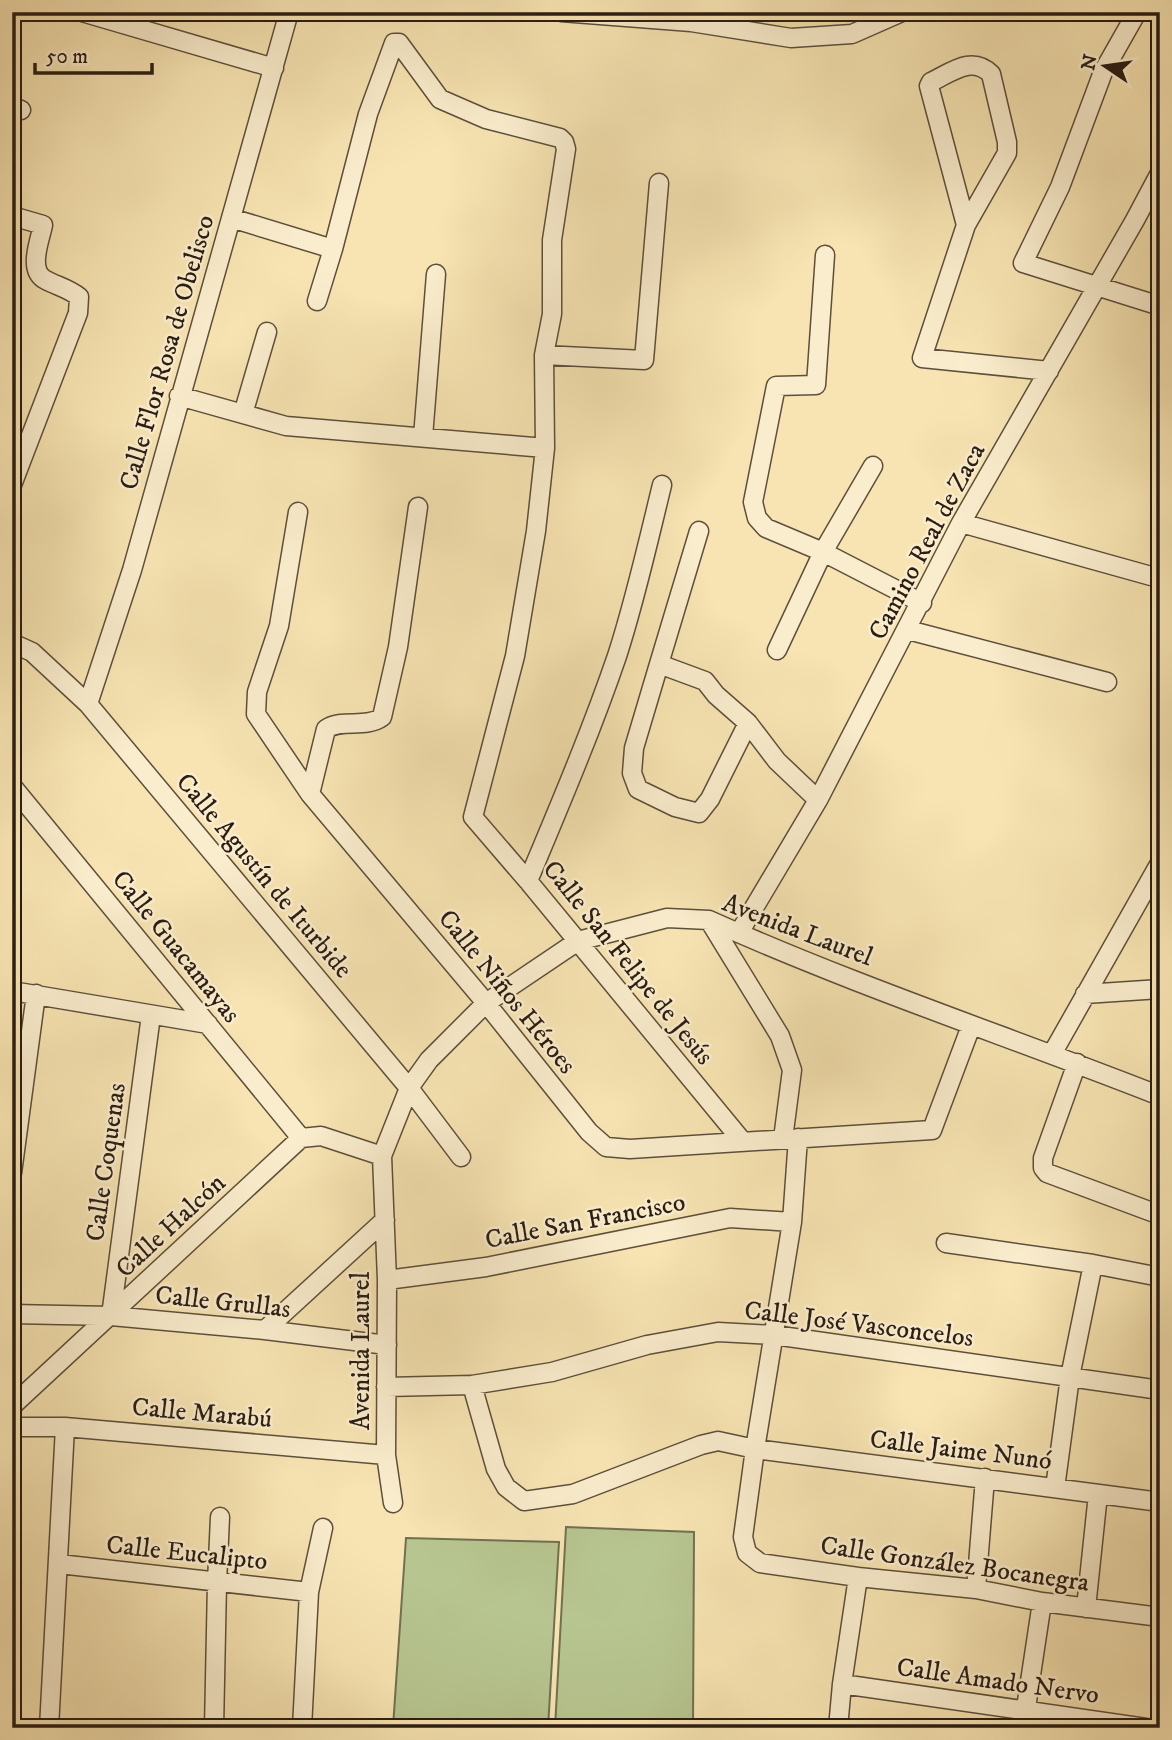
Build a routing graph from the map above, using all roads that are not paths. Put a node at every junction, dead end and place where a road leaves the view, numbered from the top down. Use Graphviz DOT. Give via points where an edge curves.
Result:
graph roads {
  1 [pos="82,12"];
  2 [pos="289,12"];
  3 [pos="561,12"];
  4 [pos="902,12"];
  5 [pos="1138,12"];
  6 [pos="143,20"];
  7 [pos="274,68"];
  8 [pos="1160,173"];
  9 [pos="659,183"];
  10 [pos="1155,192"];
  11 [pos="12,216"];
  12 [pos="231,218"];
  13 [pos="965,225"];
  14 [pos="333,249"];
  15 [pos="825,255"];
  16 [pos="436,274"];
  17 [pos="1096,286"];
  18 [pos="317,301"];
  19 [pos="1160,306"];
  20 [pos="267,332"];
  21 [pos="544,355"];
  22 [pos="1049,371"];
  23 [pos="179,396"];
  24 [pos="243,414"];
  25 [pos="423,437"];
  26 [pos="545,448"];
  27 [pos="873,466"];
  28 [pos="12,485"];
  29 [pos="662,485"];
  30 [pos="418,507"];
  31 [pos="298,512"];
  32 [pos="961,523"];
  33 [pos="699,531"];
  34 [pos="823,552"];
  35 [pos="1151,576"];
  36 [pos="922,603"];
  37 [pos="908,630"];
  38 [pos="12,643"];
  39 [pos="777,650"];
  40 [pos="659,664"];
  41 [pos="1107,682"];
  42 [pos="88,704"];
  43 [pos="748,723"];
  44 [pos="12,786"];
  45 [pos="310,794"];
  46 [pos="818,800"];
  47 [pos="1160,863"];
  48 [pos="528,881"];
  49 [pos="709,920"];
  50 [pos="739,933"];
  51 [pos="578,941"];
  52 [pos="1160,989"];
  53 [pos="12,991"];
  54 [pos="1085,994"];
  55 [pos="36,995"];
  56 [pos="486,1003"];
  57 [pos="151,1015"];
  58 [pos="208,1024"];
  59 [pos="971,1026"];
  60 [pos="1052,1054"];
  61 [pos="1077,1063"];
  62 [pos="409,1088"];
  63 [pos="1160,1096"];
  64 [pos="301,1138"];
  65 [pos="791,1139"];
  66 [pos="743,1142"];
  67 [pos="382,1156"];
  68 [pos="461,1157"];
  69 [pos="12,1173"];
  70 [pos="1160,1215"];
  71 [pos="385,1220"];
  72 [pos="792,1222"];
  73 [pos="946,1243"];
  74 [pos="1093,1264"];
  75 [pos="1160,1278"];
  76 [pos="387,1280"];
  77 [pos="12,1314"];
  78 [pos="111,1316"];
  79 [pos="265,1330"];
  80 [pos="774,1335"];
  81 [pos="387,1345"];
  82 [pos="1070,1377"];
  83 [pos="472,1385"];
  84 [pos="386,1387"];
  85 [pos="1160,1390"];
  86 [pos="12,1406"];
  87 [pos="12,1427"];
  88 [pos="65,1427"];
  89 [pos="755,1449"];
  90 [pos="386,1455"];
  91 [pos="985,1478"];
  92 [pos="1055,1488"];
  93 [pos="1098,1494"];
  94 [pos="1160,1502"];
  95 [pos="393,1503"];
  96 [pos="220,1517"];
  97 [pos="323,1528"];
  98 [pos="59,1564"];
  99 [pos="858,1577"];
  100 [pos="216,1583"];
  101 [pos="976,1589"];
  102 [pos="309,1592"];
  103 [pos="1042,1602"];
  104 [pos="1086,1608"];
  105 [pos="1160,1617"];
  106 [pos="842,1684"];
  107 [pos="1024,1719"];
  108 [pos="49,1728"];
  109 [pos="214,1728"];
  110 [pos="302,1728"];
  111 [pos="838,1728"];
  112 [pos="1146,1728"];
  1 -- 6 [label="street"];
  2 -- 7 [label="street, Calle Flor Rosa de Obelisco"];
  3 -- 4 [label="street" via="691,22 791,38 852,34"];
  5 -- 17 [label="street" via="1104,72 1060,187 1023,263"];
  6 -- 7 [label="street"];
  7 -- 12 [label="street, Calle Flor Rosa de Obelisco"];
  8 -- 10 [label="street, Camino Real de Zaca"];
  9 -- 21 [label="street" via="643,360"];
  10 -- 17 [label="street, Camino Real de Zaca"];
  11 -- 28 [label="street" via="43,225 35,267 41,277 79,297 78,313"];
  12 -- 14 [label="street"];
  12 -- 23 [label="street, Calle Flor Rosa de Obelisco"];
  13 -- 13 [label="street" via="929,86 973,63 991,74 1007,153"];
  13 -- 22 [label="street" via="922,358"];
  14 -- 18 [label="street"];
  14 -- 21 [label="street" via="368,114 391,49 399,43 440,99 486,119 564,142 552,240 552,314"];
  15 -- 34 [label="street" via="816,385 776,386 753,502 757,518 766,528"];
  16 -- 25 [label="street"];
  17 -- 19 [label="street"];
  17 -- 22 [label="street, Camino Real de Zaca"];
  20 -- 24 [label="street"];
  21 -- 26 [label="street"];
  22 -- 32 [label="street, Camino Real de Zaca"];
  23 -- 24 [label="street"];
  23 -- 42 [label="street, Calle Flor Rosa de Obelisco" via="132,570"];
  24 -- 25 [label="street" via="286,426"];
  25 -- 26 [label="street"];
  26 -- 48 [label="street, Calle San Felipe de Jesús" via="515,656 473,817"];
  27 -- 34 [label="street"];
  29 -- 48 [label="street" via="617,657"];
  30 -- 45 [label="street" via="398,647 382,717 374,723 334,724 326,730"];
  31 -- 45 [label="street, Calle Niños Héroes" via="279,626 257,692 256,714"];
  32 -- 35 [label="street"];
  32 -- 36 [label="street, Camino Real de Zaca"];
  33 -- 40 [label="street"];
  34 -- 36 [label="street"];
  34 -- 39 [label="street"];
  36 -- 37 [label="street, Camino Real de Zaca"];
  37 -- 41 [label="street"];
  37 -- 46 [label="street, Camino Real de Zaca"];
  38 -- 42 [label="street, Calle Agustín de Iturbide" via="32,652"];
  40 -- 43 [label="street" via="705,681"];
  40 -- 43 [label="street" via="634,748 632,773 638,789 699,813"];
  42 -- 62 [label="street, Calle Agustín de Iturbide"];
  43 -- 46 [label="street" via="777,761"];
  44 -- 58 [label="street, Calle Guacamayas"];
  45 -- 56 [label="street, Calle Niños Héroes"];
  46 -- 50 [label="street, Camino Real de Zaca"];
  47 -- 54 [label="street"];
  48 -- 51 [label="street, Calle San Felipe de Jesús"];
  49 -- 50 [label="street, Avenida Laurel"];
  49 -- 51 [label="street, Avenida Laurel" via="667,918"];
  49 -- 65 [label="street" via="780,1036 792,1070"];
  50 -- 59 [label="street, Avenida Laurel"];
  51 -- 56 [label="street, Avenida Laurel"];
  51 -- 66 [label="street, Calle San Felipe de Jesús"];
  52 -- 54 [label="street"];
  53 -- 55 [label="street"];
  54 -- 60 [label="street"];
  55 -- 57 [label="street"];
  55 -- 69 [label="street"];
  56 -- 62 [label="street, Avenida Laurel" via="429,1060"];
  56 -- 66 [label="street, Calle Niños Héroes" via="606,1147"];
  57 -- 58 [label="street"];
  57 -- 78 [label="street, Calle Coquenas"];
  58 -- 64 [label="street, Calle Guacamayas"];
  59 -- 60 [label="street, Avenida Laurel"];
  59 -- 65 [label="street, Calle Niños Héroes" via="932,1130"];
  60 -- 61 [label="street, Avenida Laurel"];
  61 -- 63 [label="street, Avenida Laurel"];
  61 -- 70 [label="street" via="1043,1167 1047,1173"];
  62 -- 67 [label="street, Avenida Laurel"];
  62 -- 68 [label="street, Calle Agustín de Iturbide"];
  64 -- 67 [label="street" via="321,1136"];
  64 -- 78 [label="street, Calle Halcón"];
  65 -- 66 [label="street, Calle Niños Héroes"];
  65 -- 72 [label="street"];
  67 -- 71 [label="street, Avenida Laurel"];
  71 -- 76 [label="street, Avenida Laurel"];
  71 -- 79 [label="street"];
  72 -- 76 [label="street, Calle San Francisco" via="730,1218 486,1267"];
  72 -- 80 [label="street"];
  73 -- 74 [label="street"];
  74 -- 75 [label="street"];
  74 -- 82 [label="street"];
  76 -- 81 [label="street, Avenida Laurel"];
  77 -- 78 [label="street, Calle Grullas"];
  78 -- 79 [label="street, Calle Grullas"];
  78 -- 86 [label="street, Calle Halcón"];
  79 -- 81 [label="street, Calle Grullas"];
  80 -- 82 [label="street, Calle José Vasconcelos"];
  80 -- 83 [label="street, Calle José Vasconcelos" via="718,1332 647,1345 552,1372"];
  80 -- 89 [label="street"];
  81 -- 84 [label="street, Avenida Laurel"];
  82 -- 85 [label="street, Calle José Vasconcelos"];
  82 -- 92 [label="street"];
  83 -- 84 [label="street, Calle José Vasconcelos"];
  83 -- 89 [label="street" via="496,1469 506,1487 524,1501 573,1494 718,1441"];
  84 -- 90 [label="street, Avenida Laurel"];
  87 -- 88 [label="street, Calle Marabú"];
  88 -- 90 [label="street, Calle Marabú"];
  88 -- 98 [label="street"];
  89 -- 91 [label="street, Calle Jaime Nunó"];
  89 -- 99 [label="street, Calle González Bocanegra" via="743,1537 747,1553 760,1563"];
  90 -- 95 [label="street, Avenida Laurel"];
  91 -- 92 [label="street, Calle Jaime Nunó"];
  91 -- 101 [label="street"];
  92 -- 93 [label="street, Calle Jaime Nunó"];
  93 -- 94 [label="street, Calle Jaime Nunó"];
  93 -- 104 [label="street"];
  96 -- 100 [label="street"];
  97 -- 102 [label="street"];
  98 -- 100 [label="street, Calle Eucalipto"];
  98 -- 108 [label="street"];
  99 -- 101 [label="street, Calle González Bocanegra"];
  99 -- 106 [label="street"];
  100 -- 102 [label="street, Calle Eucalipto"];
  100 -- 109 [label="street"];
  101 -- 103 [label="street, Calle González Bocanegra"];
  102 -- 110 [label="street"];
  103 -- 104 [label="street, Calle González Bocanegra"];
  103 -- 107 [label="street"];
  104 -- 105 [label="street, Calle González Bocanegra"];
  106 -- 107 [label="street, Calle Amado Nervo"];
  106 -- 111 [label="street"];
  107 -- 112 [label="street, Calle Amado Nervo"];
}
